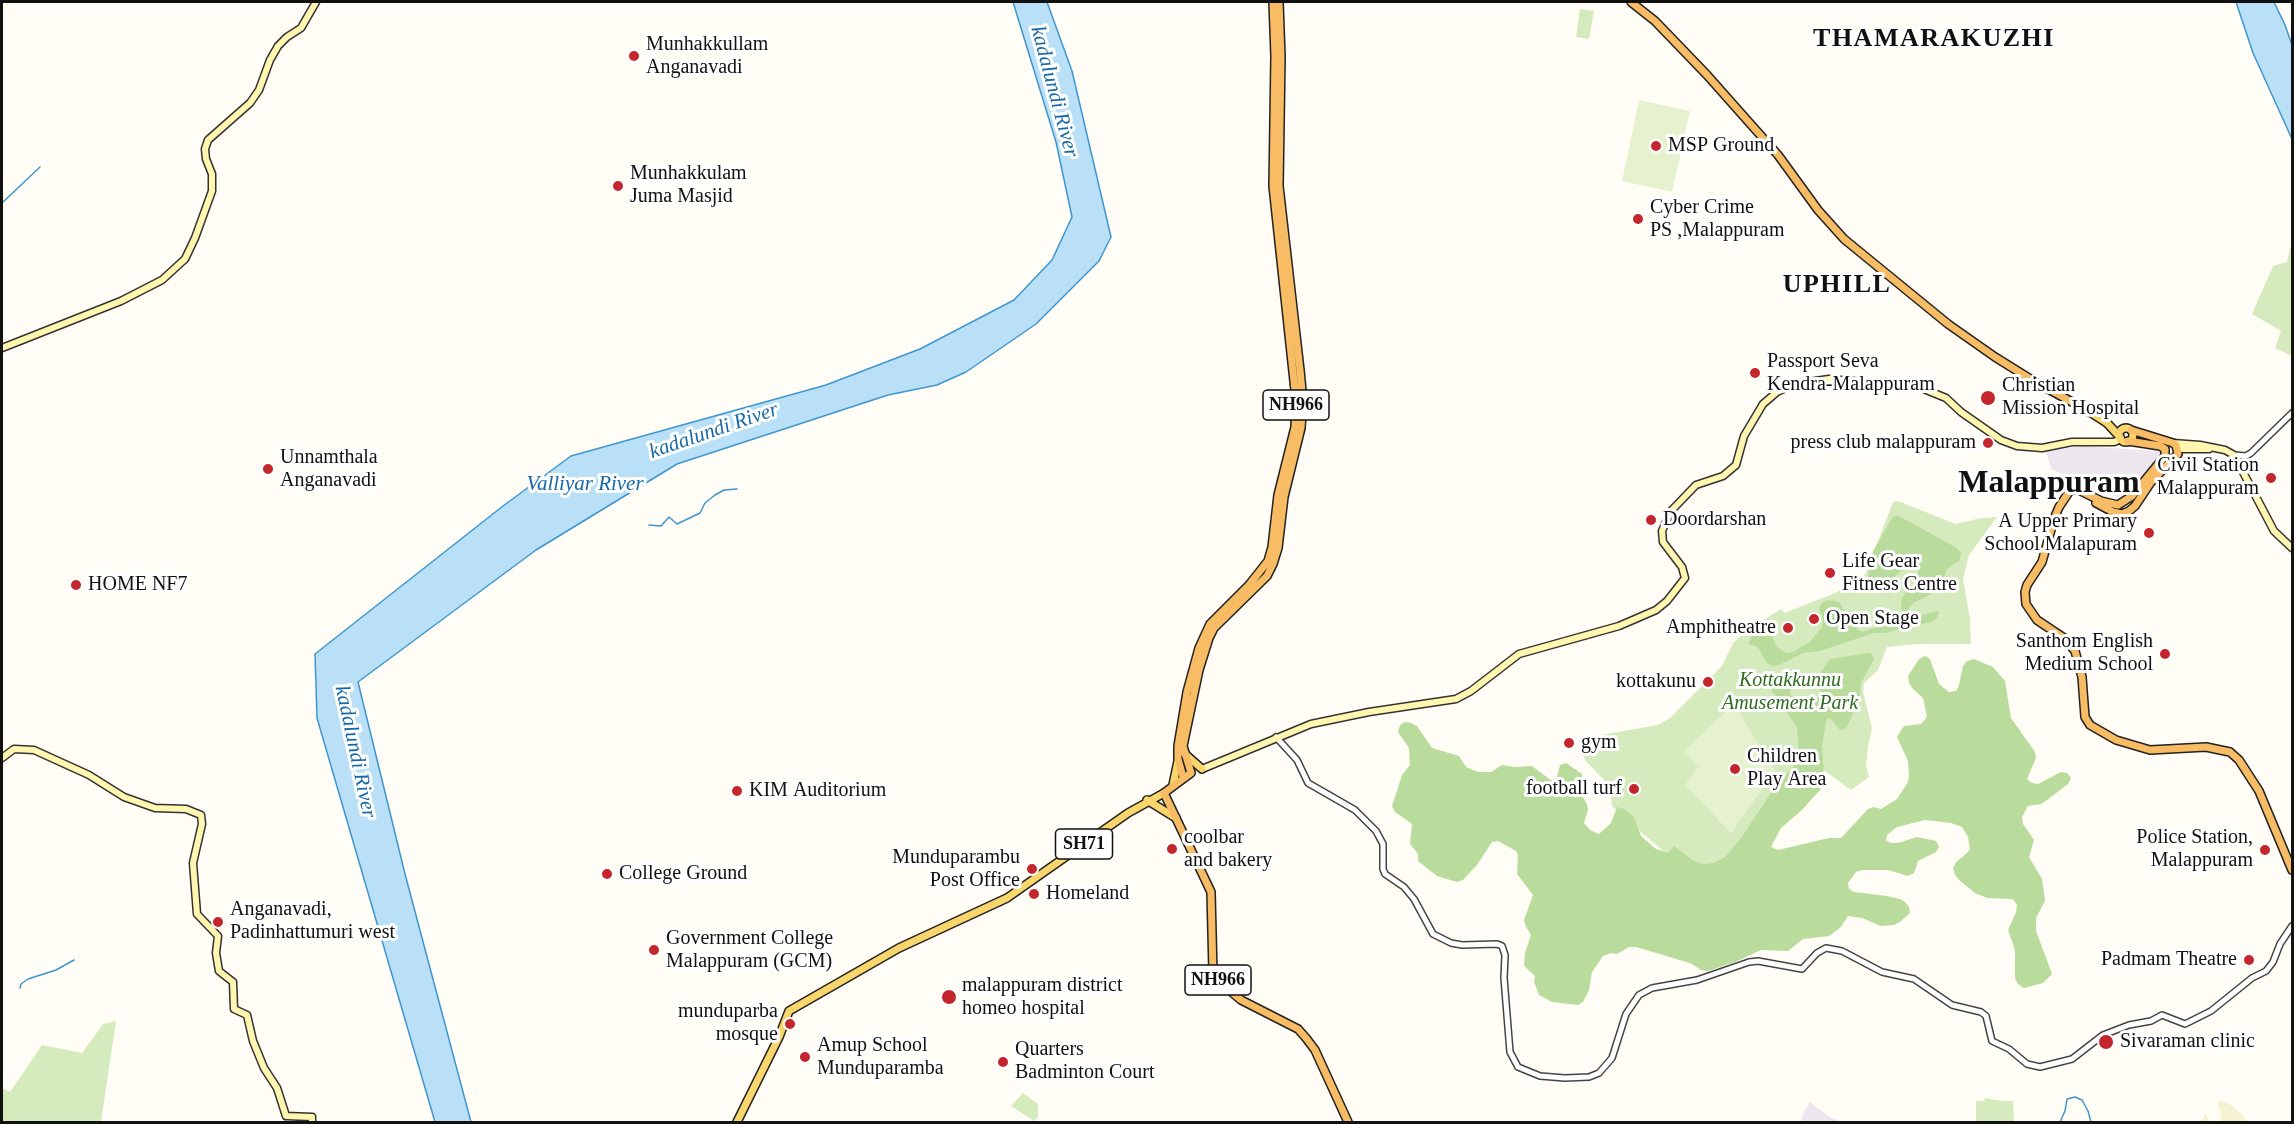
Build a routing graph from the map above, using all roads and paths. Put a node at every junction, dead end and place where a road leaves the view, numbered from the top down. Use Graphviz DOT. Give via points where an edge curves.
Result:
graph roads {
  1 [pos="316,2"];
  2 [pos="1273,2"];
  3 [pos="1279,2"];
  4 [pos="1631,2"];
  5 [pos="2,348"];
  6 [pos="2090,412"];
  7 [pos="2292,413"];
  8 [pos="2128,429"];
  9 [pos="2123,439"];
  10 [pos="2175,446"];
  11 [pos="2234,455"];
  12 [pos="2067,495"];
  13 [pos="2292,548"];
  14 [pos="1276,737"];
  15 [pos="1184,752"];
  16 [pos="2,758"];
  17 [pos="1178,759"];
  18 [pos="1202,769"];
  19 [pos="1191,773"];
  20 [pos="1183,777"];
  21 [pos="1173,785"];
  22 [pos="1164,793"];
  23 [pos="1147,800"];
  24 [pos="1176,818"];
  25 [pos="2292,870"];
  26 [pos="2292,926"];
  27 [pos="312,1122"];
  28 [pos="737,1122"];
  29 [pos="1348,1122"];
  1 -- 5 [label="main road" via="301,28 278,46 250,103 208,141 205,148 212,191 185,260 162,280 121,301"];
  2 -- 17 [label="highway, NH966" via="1273,186 1296,400 1295,427 1278,495 1268,561 1204,635 1193,665"];
  3 -- 15 [label="highway, NH966" via="1279,186 1302,391 1301,429 1273,564 1267,576 1214,628 1209,638"];
  4 -- 6 [label="highway" via="1707,75 1778,155 1844,239 1986,351"];
  6 -- 8 [label="main road"];
  6 -- 9 [label="main road"];
  7 -- 11 [label="street" via="2251,453"];
  8 -- 9 [label="main road" via="2120,431"];
  8 -- 9 [label="main road" via="2133,436"];
  8 -- 10 [label="highway"];
  9 -- 12 [label="highway" via="2160,446 2166,452 2127,501 2112,504 2074,488"];
  9 -- 14 [label="main road" via="2042,448 2017,446 2001,440 1946,398 1919,387 1829,380 1796,384 1777,392 1762,405 1744,436 1736,465 1722,476 1696,485 1671,511 1662,531 1663,542 1682,567 1685,578 1656,610 1619,626 1519,654 1456,699 1311,724"];
  10 -- 11 [label="main road" via="2215,449"];
  10 -- 12 [label="highway" via="2176,457 2151,482 2135,506 2122,514 2074,492"];
  11 -- 13 [label="main road" via="2274,531"];
  12 -- 25 [label="highway" via="2056,513 2042,562 2031,575 2025,598 2037,620 2064,638 2075,651 2082,677 2085,717 2100,732 2133,747 2206,747 2230,752 2259,791"];
  14 -- 18 [label="main road"];
  14 -- 26 [label="street" via="1296,760 1308,783 1355,810 1376,831 1383,844 1385,874 1414,899 1433,934 1462,945 1502,946 1510,1052 1518,1067 1540,1076 1589,1077 1599,1073 1612,1058 1626,1014 1640,995 1652,988 1697,980 1749,962 1802,969 1826,948 1842,951 1881,972 1914,979 1952,1005 1981,1012 1986,1016 1992,1041 2009,1048 2027,1064 2040,1067 2072,1059 2103,1035 2128,1025 2162,1015 2185,1024 2211,1011 2266,971"];
  15 -- 18 [label="main road"];
  15 -- 19 [label="highway, NH966"];
  16 -- 27 [label="main road" via="14,749 34,750 89,775 124,797 155,808 186,809 201,815 194,863 197,914 218,936 219,971 233,982 234,1009 247,1015 253,1041 277,1088 286,1116 312,1117"];
  17 -- 20 [label="highway, NH966"];
  17 -- 21 [label="main road"];
  18 -- 19 [label="main road"];
  19 -- 20 [label="highway"];
  20 -- 21 [label="highway"];
  21 -- 22 [label="highway"];
  22 -- 23 [label="main road, SH71"];
  22 -- 24 [label="highway, NH966"];
  23 -- 24 [label="main road"];
  23 -- 28 [label="main road, SH71" via="1007,898 898,948 789,1011"];
  24 -- 29 [label="highway, NH966" via="1212,898 1213,973 1241,1000 1292,1026 1306,1038"];
}
